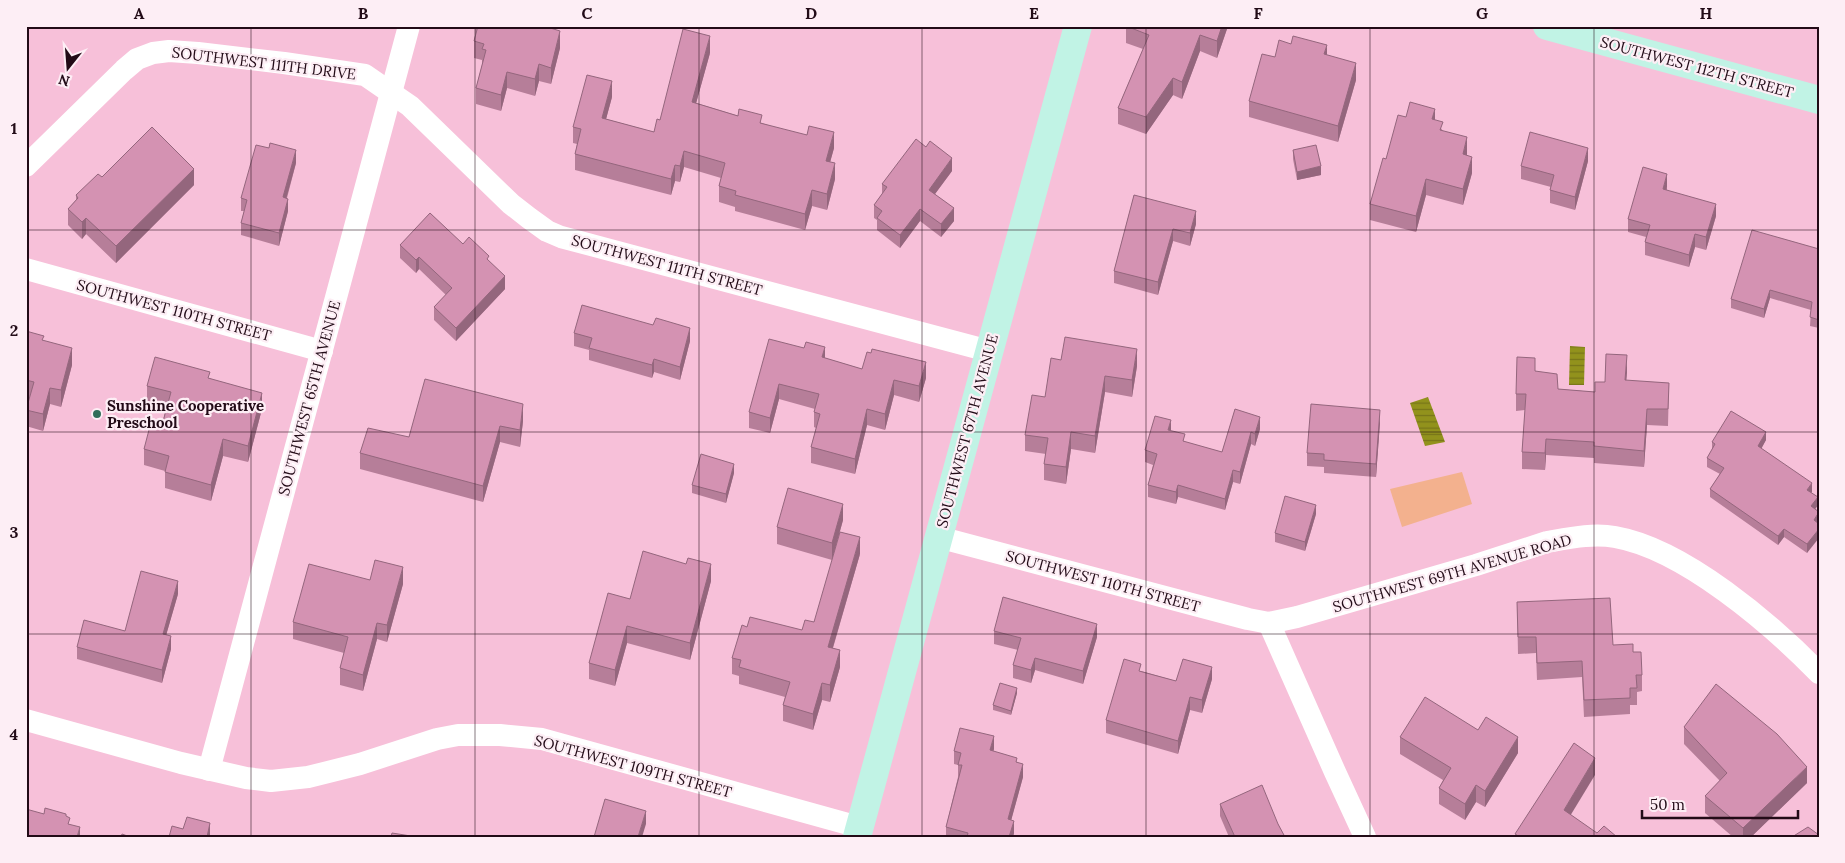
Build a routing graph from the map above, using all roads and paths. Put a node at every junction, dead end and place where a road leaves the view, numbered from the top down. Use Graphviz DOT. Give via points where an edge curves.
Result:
graph roads {
  1 [pos="409,26"];
  2 [pos="1078,26"];
  3 [pos="1546,26"];
  4 [pos="391,92"];
  5 [pos="1819,100"];
  6 [pos="26,166"];
  7 [pos="26,270"];
  8 [pos="322,351"];
  9 [pos="989,351"];
  10 [pos="938,537"];
  11 [pos="1269,623"];
  12 [pos="1819,673"];
  13 [pos="26,720"];
  14 [pos="209,770"];
  15 [pos="858,832"];
  16 [pos="1365,837"];
  1 -- 4 [label="street, SOUTHWEST 65TH AVENUE"];
  2 -- 9 [label="main road, SOUTHWEST 67TH AVENUE"];
  3 -- 5 [label="main road, SOUTHWEST 112TH STREET"];
  4 -- 6 [label="street, SOUTHWEST 111TH DRIVE" via="365,75 198,53 153,53 137,59 124,70"];
  4 -- 8 [label="street, SOUTHWEST 65TH AVENUE"];
  4 -- 9 [label="street, SOUTHWEST 111TH STREET" via="410,106 511,204 561,237"];
  7 -- 8 [label="street, SOUTHWEST 110TH STREET"];
  8 -- 14 [label="street, SOUTHWEST 65TH AVENUE"];
  9 -- 10 [label="main road, SOUTHWEST 67TH AVENUE"];
  10 -- 11 [label="street, SOUTHWEST 110TH STREET"];
  10 -- 15 [label="main road, SOUTHWEST 67TH AVENUE"];
  11 -- 12 [label="street, SOUTHWEST 69TH AVENUE ROAD" via="1547,542 1597,536 1630,540 1692,569 1737,601"];
  11 -- 16 [label="street"];
  13 -- 14 [label="street, SOUTHWEST 109TH STREET"];
  14 -- 15 [label="street, SOUTHWEST 109TH STREET" via="271,781 293,779 360,764 458,735 522,736 564,744"];
}
